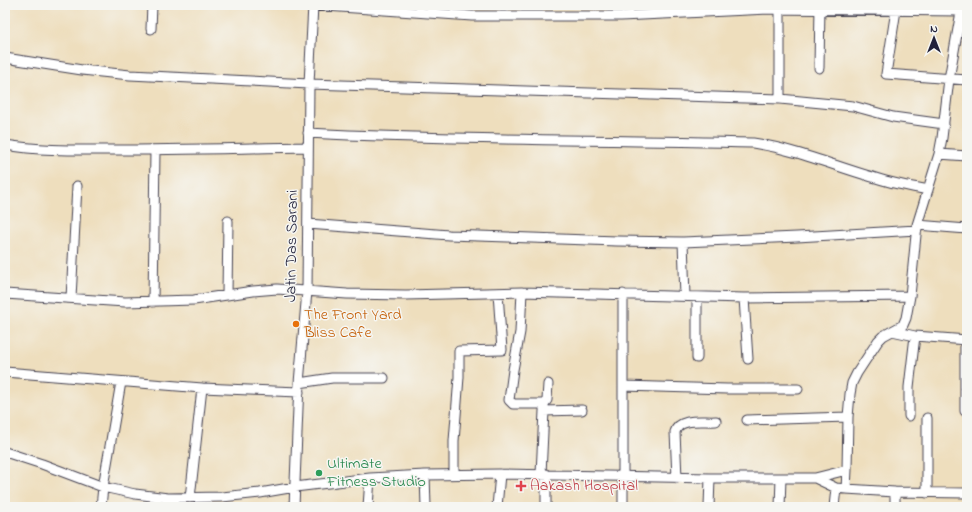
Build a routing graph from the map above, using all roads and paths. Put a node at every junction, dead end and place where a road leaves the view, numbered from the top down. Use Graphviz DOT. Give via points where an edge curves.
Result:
graph roads {
  1 [pos="152,5"];
  2 [pos="312,5"];
  3 [pos="357,7"];
  4 [pos="769,7"];
  5 [pos="820,7"];
  6 [pos="706,8"];
  7 [pos="898,8"];
  8 [pos="962,8"];
  9 [pos="780,9"];
  10 [pos="151,29"];
  11 [pos="5,58"];
  12 [pos="819,68"];
  13 [pos="949,79"];
  14 [pos="967,80"];
  15 [pos="309,84"];
  16 [pos="780,99"];
  17 [pos="944,124"];
  18 [pos="308,133"];
  19 [pos="5,145"];
  20 [pos="308,146"];
  21 [pos="155,150"];
  22 [pos="938,154"];
  23 [pos="967,156"];
  24 [pos="77,186"];
  25 [pos="928,190"];
  26 [pos="228,221"];
  27 [pos="308,224"];
  28 [pos="917,227"];
  29 [pos="967,229"];
  30 [pos="684,242"];
  31 [pos="307,290"];
  32 [pos="522,292"];
  33 [pos="498,293"];
  34 [pos="5,294"];
  35 [pos="623,294"];
  36 [pos="227,295"];
  37 [pos="685,296"];
  38 [pos="910,296"];
  39 [pos="697,297"];
  40 [pos="71,298"];
  41 [pos="744,298"];
  42 [pos="153,302"];
  43 [pos="892,332"];
  44 [pos="915,336"];
  45 [pos="966,339"];
  46 [pos="697,358"];
  47 [pos="748,359"];
  48 [pos="5,372"];
  49 [pos="384,378"];
  50 [pos="121,382"];
  51 [pos="548,384"];
  52 [pos="623,386"];
  53 [pos="299,387"];
  54 [pos="202,388"];
  55 [pos="798,389"];
  56 [pos="544,408"];
  57 [pos="582,410"];
  58 [pos="967,411"];
  59 [pos="909,416"];
  60 [pos="848,417"];
  61 [pos="926,418"];
  62 [pos="747,420"];
  63 [pos="716,421"];
  64 [pos="5,452"];
  65 [pos="847,470"];
  66 [pos="454,474"];
  67 [pos="500,474"];
  68 [pos="544,474"];
  69 [pos="425,475"];
  70 [pos="623,477"];
  71 [pos="370,478"];
  72 [pos="677,478"];
  73 [pos="710,478"];
  74 [pos="781,478"];
  75 [pos="815,478"];
  76 [pos="103,487"];
  77 [pos="296,487"];
  78 [pos="836,488"];
  79 [pos="846,489"];
  80 [pos="895,492"];
  81 [pos="927,493"];
  82 [pos="967,493"];
  83 [pos="222,497"];
  84 [pos="190,498"];
  85 [pos="168,502"];
  86 [pos="101,507"];
  87 [pos="222,507"];
  88 [pos="294,507"];
  89 [pos="368,507"];
  90 [pos="426,507"];
  91 [pos="497,507"];
  92 [pos="546,507"];
  93 [pos="623,507"];
  94 [pos="709,507"];
  95 [pos="780,507"];
  96 [pos="834,507"];
  97 [pos="895,507"];
  1 -- 10 [label="street"];
  2 -- 3 [label="street"];
  2 -- 15 [label="street, Jatin Das Sarani"];
  3 -- 6 [label="street" via="472,16 620,16"];
  4 -- 6 [label="street"];
  4 -- 9 [label="street"];
  5 -- 7 [label="street"];
  5 -- 9 [label="street"];
  5 -- 12 [label="street"];
  7 -- 8 [label="street"];
  7 -- 13 [label="street" via="886,74"];
  8 -- 13 [label="street"];
  9 -- 16 [label="street"];
  11 -- 15 [label="street" via="130,75"];
  13 -- 14 [label="street"];
  13 -- 17 [label="street"];
  15 -- 16 [label="street"];
  15 -- 18 [label="street, Jatin Das Sarani"];
  16 -- 17 [label="street" via="853,106 908,120"];
  17 -- 22 [label="street"];
  18 -- 20 [label="street, Jatin Das Sarani"];
  18 -- 25 [label="street" via="391,137 753,143 775,146 886,181"];
  19 -- 21 [label="street" via="28,149"];
  20 -- 21 [label="street"];
  20 -- 27 [label="street, Jatin Das Sarani"];
  21 -- 42 [label="street"];
  22 -- 23 [label="street"];
  22 -- 25 [label="street"];
  24 -- 40 [label="street"];
  25 -- 28 [label="street"];
  26 -- 36 [label="street"];
  27 -- 30 [label="street" via="449,235"];
  27 -- 31 [label="street, Jatin Das Sarani"];
  28 -- 29 [label="street"];
  28 -- 30 [label="street" via="797,237"];
  28 -- 38 [label="street"];
  30 -- 37 [label="street"];
  31 -- 33 [label="street" via="406,295"];
  31 -- 36 [label="street" via="253,290"];
  31 -- 53 [label="street, Jatin Das Sarani"];
  32 -- 33 [label="street"];
  32 -- 35 [label="street"];
  32 -- 56 [label="street" via="520,332 509,400 513,404"];
  33 -- 66 [label="street" via="502,350 459,351"];
  34 -- 40 [label="street"];
  35 -- 37 [label="street"];
  35 -- 52 [label="street"];
  36 -- 42 [label="street"];
  37 -- 39 [label="street"];
  38 -- 41 [label="street"];
  38 -- 43 [label="street" via="903,325"];
  39 -- 41 [label="street"];
  39 -- 46 [label="street"];
  40 -- 42 [label="street"];
  41 -- 47 [label="street"];
  43 -- 44 [label="street"];
  43 -- 60 [label="street" via="878,341 856,374 852,383"];
  44 -- 45 [label="street"];
  44 -- 59 [label="street" via="909,387"];
  45 -- 58 [label="street"];
  48 -- 50 [label="street"];
  49 -- 53 [label="street" via="332,378"];
  50 -- 54 [label="street"];
  50 -- 76 [label="street"];
  51 -- 56 [label="street"];
  52 -- 55 [label="street"];
  52 -- 70 [label="street"];
  53 -- 54 [label="street"];
  53 -- 77 [label="street, Jatin Das Sarani"];
  54 -- 84 [label="street"];
  56 -- 57 [label="street"];
  56 -- 68 [label="street"];
  60 -- 62 [label="street"];
  60 -- 65 [label="street"];
  61 -- 81 [label="street"];
  63 -- 72 [label="street" via="684,422 677,427"];
  64 -- 76 [label="street"];
  65 -- 75 [label="street"];
  65 -- 79 [label="street"];
  66 -- 67 [label="street"];
  66 -- 69 [label="street"];
  67 -- 68 [label="street"];
  67 -- 91 [label="street"];
  68 -- 70 [label="street"];
  68 -- 92 [label="street"];
  69 -- 71 [label="street"];
  69 -- 90 [label="street"];
  70 -- 72 [label="street"];
  70 -- 93 [label="street"];
  71 -- 77 [label="street"];
  71 -- 89 [label="street"];
  72 -- 73 [label="street"];
  73 -- 74 [label="street"];
  73 -- 94 [label="street"];
  74 -- 75 [label="street"];
  74 -- 95 [label="street"];
  75 -- 78 [label="street"];
  76 -- 85 [label="street"];
  76 -- 86 [label="street"];
  77 -- 83 [label="street"];
  77 -- 88 [label="street, Jatin Das Sarani"];
  78 -- 79 [label="street"];
  78 -- 96 [label="street"];
  79 -- 80 [label="street"];
  80 -- 81 [label="street"];
  80 -- 97 [label="street"];
  81 -- 82 [label="street"];
  83 -- 84 [label="street"];
  83 -- 87 [label="street"];
  84 -- 85 [label="street"];
}
